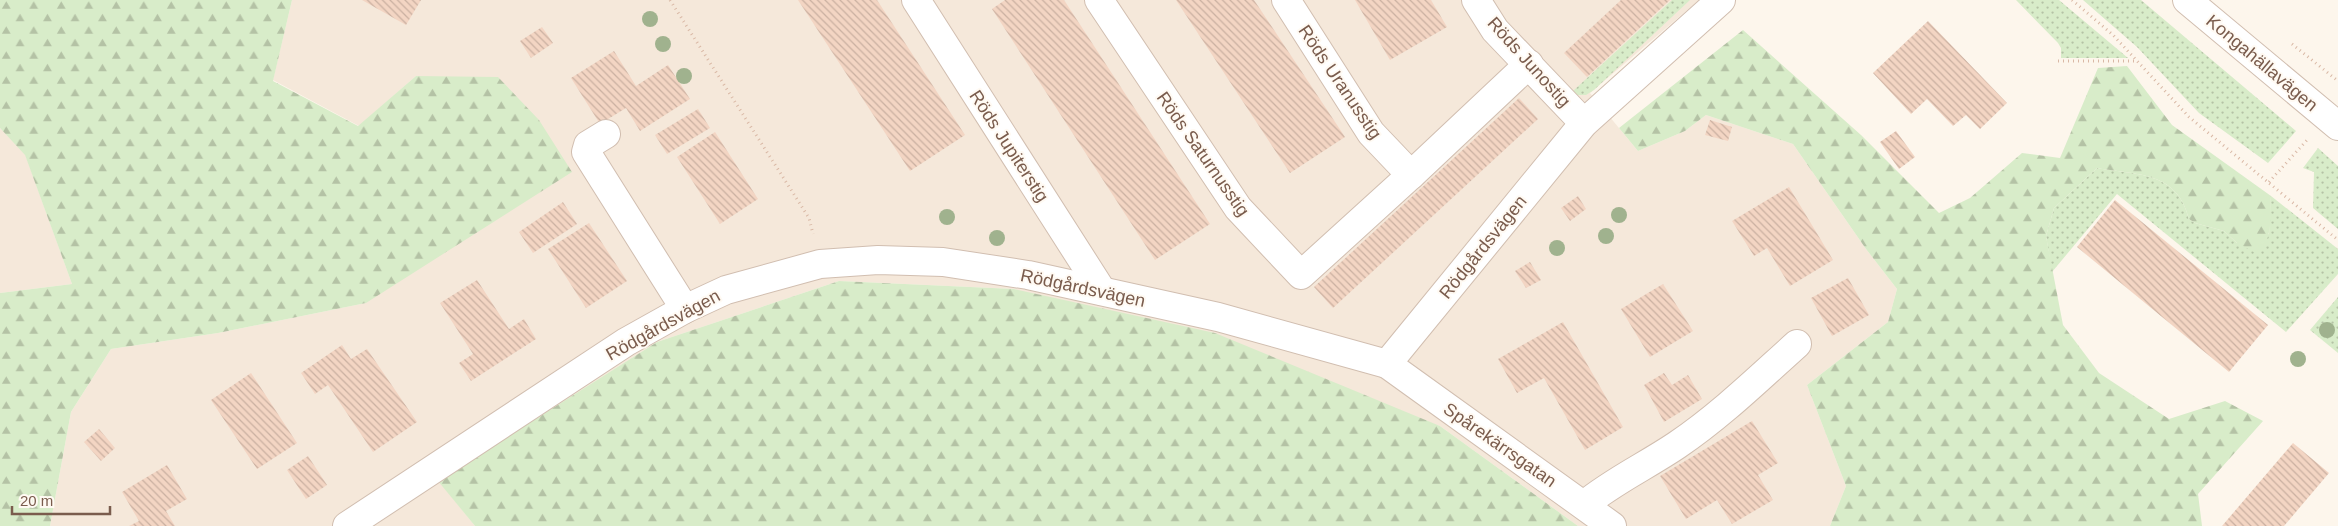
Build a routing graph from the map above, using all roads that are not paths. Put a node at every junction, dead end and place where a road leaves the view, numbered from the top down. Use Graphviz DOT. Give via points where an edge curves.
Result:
graph roads {
  1 [pos="916,0"];
  2 [pos="1099,0"];
  3 [pos="1286,0"];
  4 [pos="1476,0"];
  5 [pos="1721,0"];
  6 [pos="2187,0"];
  7 [pos="1529,64"];
  8 [pos="2332,122"];
  9 [pos="1584,123"];
  10 [pos="606,134"];
  11 [pos="1411,175"];
  12 [pos="1102,291"];
  13 [pos="685,309"];
  14 [pos="1797,344"];
  15 [pos="1387,364"];
  16 [pos="1584,505"];
  17 [pos="347,526"];
  18 [pos="1612,526"];
  1 -- 12 [label="street, Röds Jupiterstig"];
  2 -- 11 [label="street, Röds Saturnusstig" via="1238,208 1300,275"];
  3 -- 11 [label="street, Röds Uranusstig" via="1371,133"];
  4 -- 7 [label="street, Röds Junostig" via="1495,30"];
  5 -- 9 [label="street, Rödgårdsvägen"];
  6 -- 8 [label="street, Kongahällavägen"];
  7 -- 9 [label="street, Röds Junostig"];
  7 -- 11 [label="street"];
  9 -- 15 [label="street, Rödgårdsvägen"];
  10 -- 13 [label="street" via="588,145 586,152"];
  12 -- 13 [label="street, Rödgårdsvägen" via="943,262 878,260 820,264 726,290"];
  12 -- 15 [label="street, Rödgårdsvägen" via="1218,317"];
  13 -- 17 [label="street, Rödgårdsvägen" via="626,342"];
  14 -- 16 [label="street" via="1723,410 1676,446 1608,485"];
  15 -- 16 [label="street, Spårekärrsgatan"];
  16 -- 18 [label="street, Spårekärrsgatan"];
}
